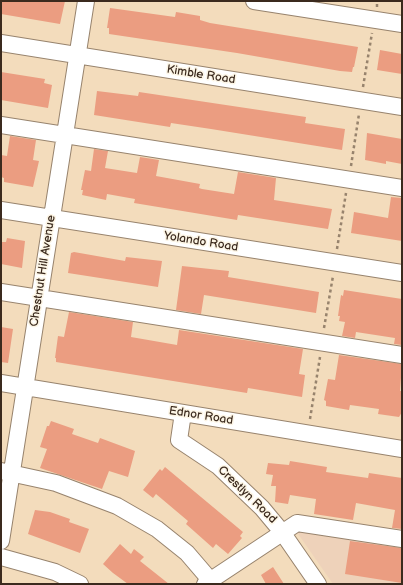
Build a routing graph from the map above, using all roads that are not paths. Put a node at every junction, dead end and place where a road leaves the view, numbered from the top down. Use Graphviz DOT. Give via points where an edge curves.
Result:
graph roads {
  1 [pos="86,1"];
  2 [pos="254,1"];
  3 [pos="402,24"];
  4 [pos="1,43"];
  5 [pos="77,55"];
  6 [pos="402,107"];
  7 [pos="1,125"];
  8 [pos="64,136"];
  9 [pos="402,188"];
  10 [pos="1,210"];
  11 [pos="52,218"];
  12 [pos="402,273"];
  13 [pos="1,292"];
  14 [pos="39,298"];
  15 [pos="402,355"];
  16 [pos="1,383"];
  17 [pos="25,387"];
  18 [pos="183,414"];
  19 [pos="402,449"];
  20 [pos="6,472"];
  21 [pos="282,532"];
  22 [pos="402,539"];
  23 [pos="1,541"];
  24 [pos="1,557"];
  25 [pos="208,582"];
  26 [pos="80,584"];
  27 [pos="318,584"];
  1 -- 5 [label="street, Chestnut Hill Avenue"];
  2 -- 3 [label="street"];
  4 -- 5 [label="street, Kimble Road"];
  5 -- 6 [label="street, Kimble Road"];
  5 -- 8 [label="street, Chestnut Hill Avenue"];
  7 -- 8 [label="street"];
  8 -- 9 [label="street"];
  8 -- 11 [label="street, Chestnut Hill Avenue"];
  10 -- 11 [label="street, Yolando Road"];
  11 -- 12 [label="street, Yolando Road"];
  11 -- 14 [label="street, Chestnut Hill Avenue"];
  13 -- 14 [label="street"];
  14 -- 15 [label="street"];
  14 -- 17 [label="street, Chestnut Hill Avenue"];
  16 -- 17 [label="street, Ednor Road"];
  17 -- 18 [label="street, Ednor Road"];
  17 -- 20 [label="street, Chestnut Hill Avenue"];
  18 -- 19 [label="street, Ednor Road"];
  18 -- 21 [label="street, Crestlyn Road" via="179,440 196,450 234,481"];
  20 -- 23 [label="street, Chestnut Hill Avenue"];
  20 -- 25 [label="street" via="77,490 117,506 156,529 187,553"];
  21 -- 22 [label="street" via="297,523"];
  21 -- 25 [label="street"];
  21 -- 27 [label="street, Crestlyn Road"];
  24 -- 26 [label="street" via="56,572"];
}
